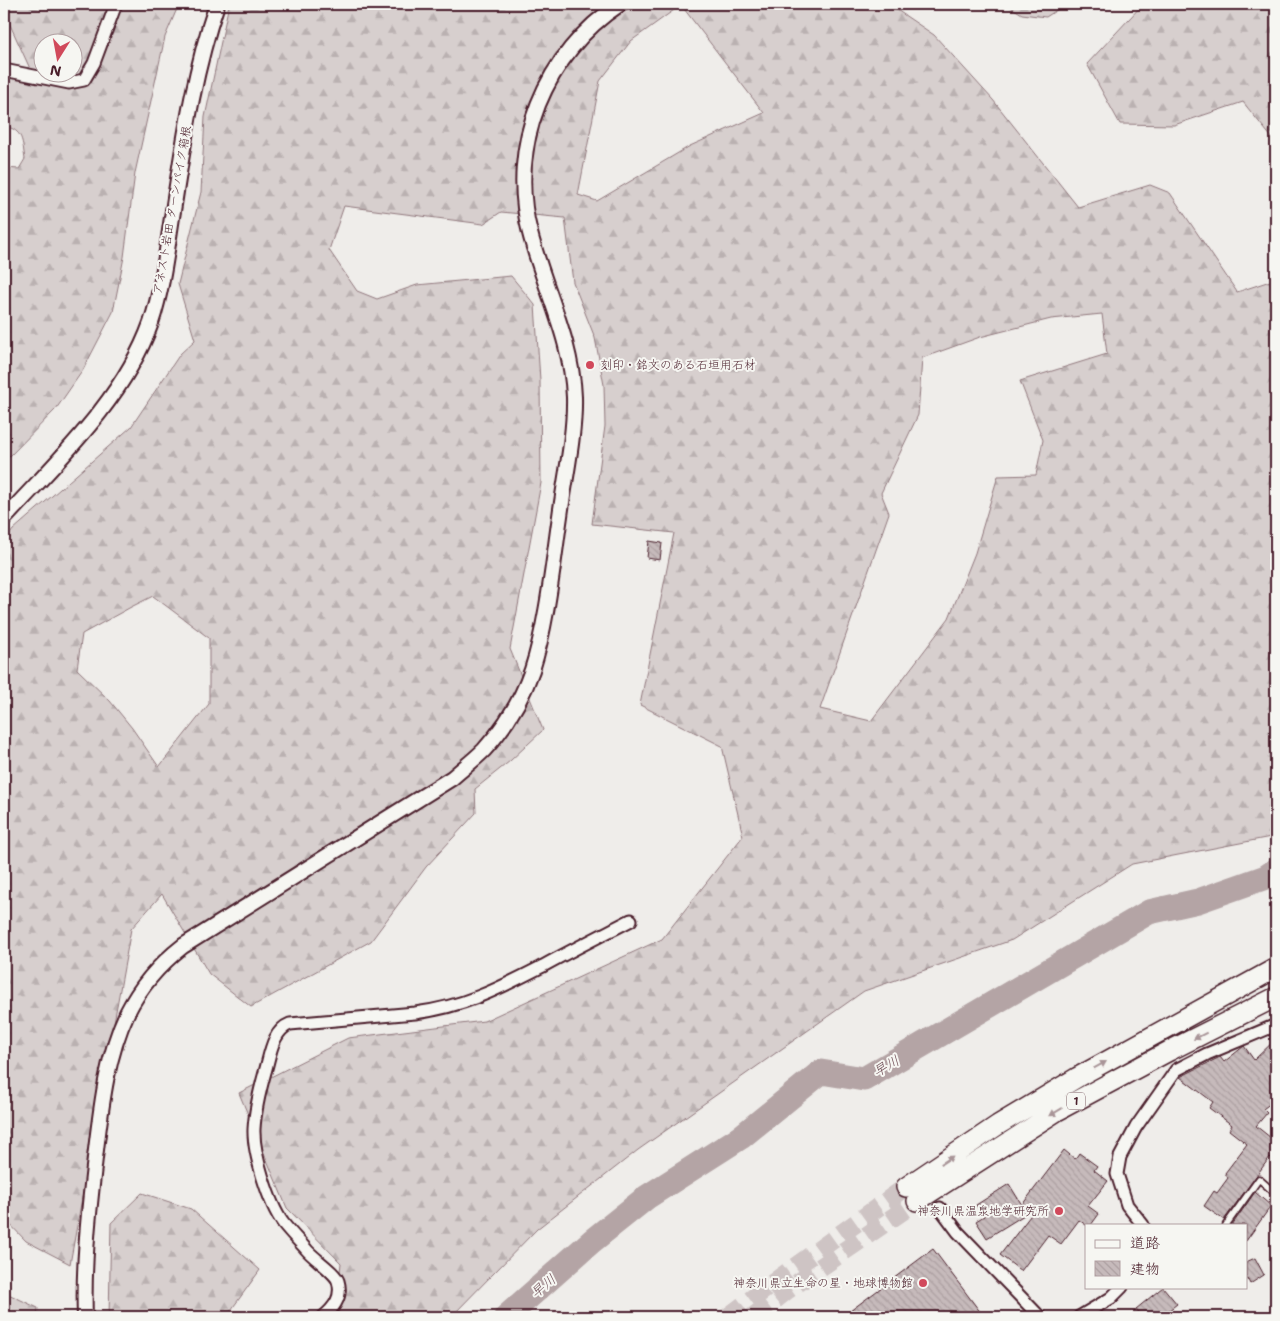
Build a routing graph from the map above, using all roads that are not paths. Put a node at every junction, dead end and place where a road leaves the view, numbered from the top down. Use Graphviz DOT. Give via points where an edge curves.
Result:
graph roads {
  1 [pos="116,4"];
  2 [pos="217,4"];
  3 [pos="620,4"];
  4 [pos="4,70"];
  5 [pos="4,519"];
  6 [pos="631,920"];
  7 [pos="1276,968"];
  8 [pos="1276,976"];
  9 [pos="1276,997"];
  10 [pos="1276,1002"];
  11 [pos="1243,1014"];
  12 [pos="1178,1022"];
  13 [pos="1276,1025"];
  14 [pos="1276,1194"];
  15 [pos="940,1208"];
  16 [pos="1142,1224"];
  17 [pos="1227,1224"];
  18 [pos="1121,1288"];
  19 [pos="85,1317"];
  20 [pos="323,1317"];
  21 [pos="1040,1317"];
  22 [pos="1079,1317"];
  1 -- 4 [label="street" via="94,64 84,80 70,83"];
  2 -- 5 [label="street, アネスト岩田 ターンパイク箱根" via="187,121 161,283 151,323 135,358 108,402"];
  3 -- 19 [label="street" via="607,12 564,55 535,109 526,143 522,188 530,233 568,355 574,397 555,550 532,670 521,696 497,734 452,778 183,946 166,960 139,993 118,1034 109,1064 89,1207"];
  6 -- 20 [label="street" via="469,1002 415,1014 290,1024 278,1031 258,1105 254,1129 256,1154 282,1222 337,1279 338,1299"];
  7 -- 12 [label="highway, 1"];
  8 -- 12 [label="highway, 1"];
  9 -- 11 [label="highway, 1"];
  10 -- 11 [label="highway, 1"];
  11 -- 12 [label="highway, 1, one-way" via="1057,1111 911,1194 998,1125"];
  13 -- 16 [label="street" via="1176,1070 1136,1127 1120,1158 1117,1174 1127,1205"];
  14 -- 17 [label="lane" via="1259,1179"];
  15 -- 21 [label="street" via="958,1232"];
  18 -- 22 [label="street" via="1111,1298"];
}
